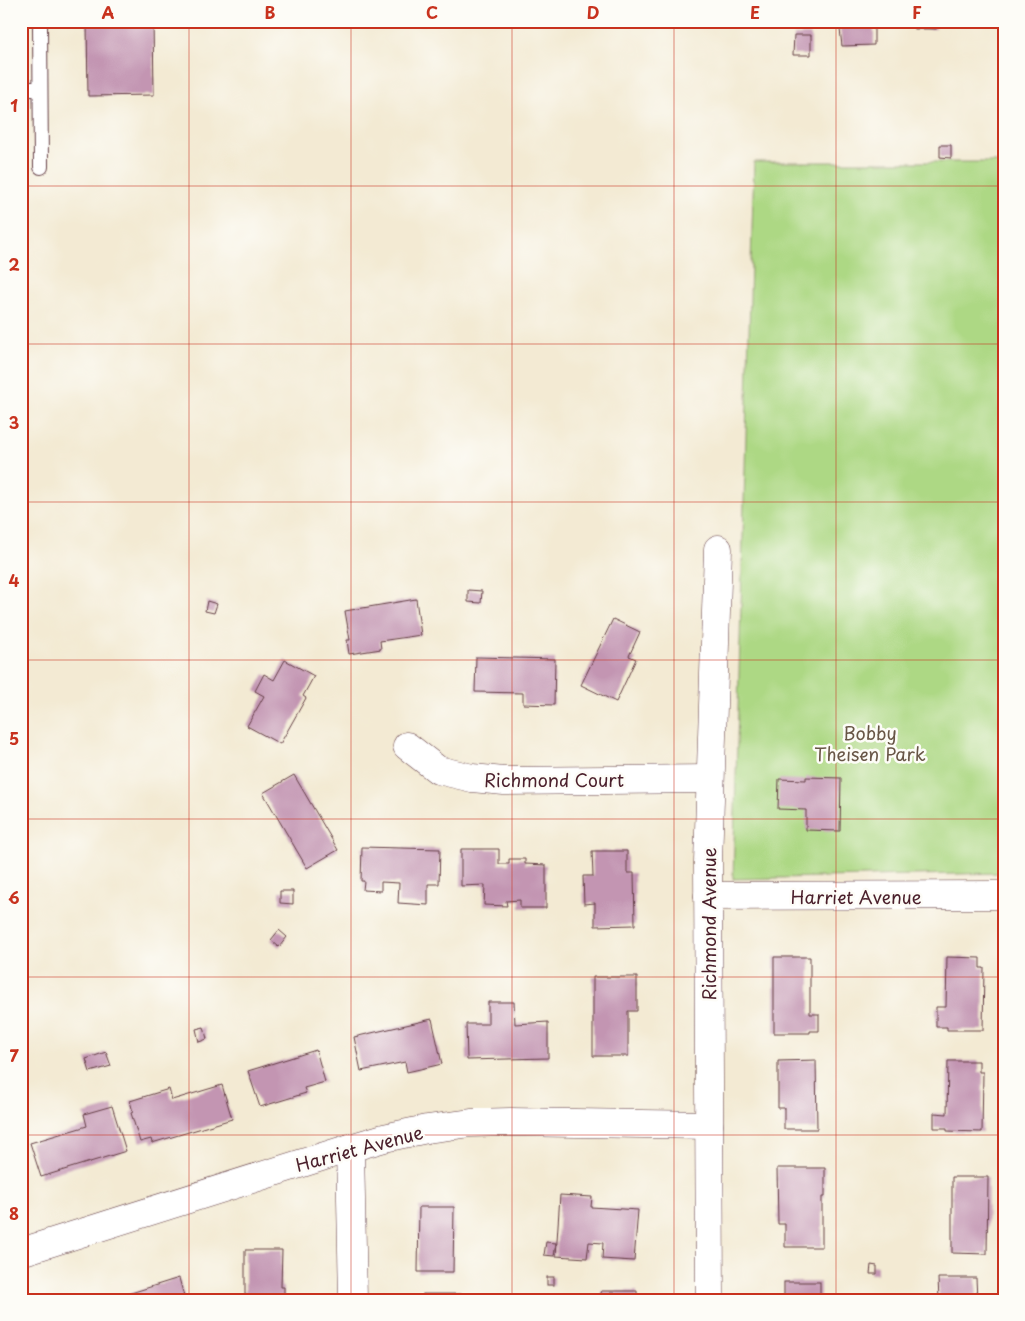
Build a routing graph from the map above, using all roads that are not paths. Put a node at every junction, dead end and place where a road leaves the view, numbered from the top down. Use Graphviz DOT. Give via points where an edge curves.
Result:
graph roads {
  1 [pos="40,21"];
  2 [pos="21,89"];
  3 [pos="40,89"];
  4 [pos="41,167"];
  5 [pos="718,549"];
  6 [pos="407,746"];
  7 [pos="710,779"];
  8 [pos="1004,895"];
  9 [pos="708,896"];
  10 [pos="709,1125"];
  11 [pos="350,1148"];
  12 [pos="21,1252"];
  13 [pos="353,1300"];
  14 [pos="710,1300"];
  1 -- 3 [label="lane"];
  2 -- 3 [label="lane"];
  3 -- 4 [label="lane"];
  5 -- 7 [label="street, Richmond Avenue"];
  6 -- 7 [label="street, Richmond Court" via="438,770 472,778"];
  7 -- 9 [label="street, Richmond Avenue"];
  8 -- 9 [label="street, Harriet Avenue"];
  9 -- 10 [label="street, Richmond Avenue"];
  10 -- 11 [label="street, Harriet Avenue" via="471,1123 427,1129"];
  10 -- 14 [label="street, Richmond Avenue"];
  11 -- 12 [label="street, Harriet Avenue"];
  11 -- 13 [label="street"];
}
